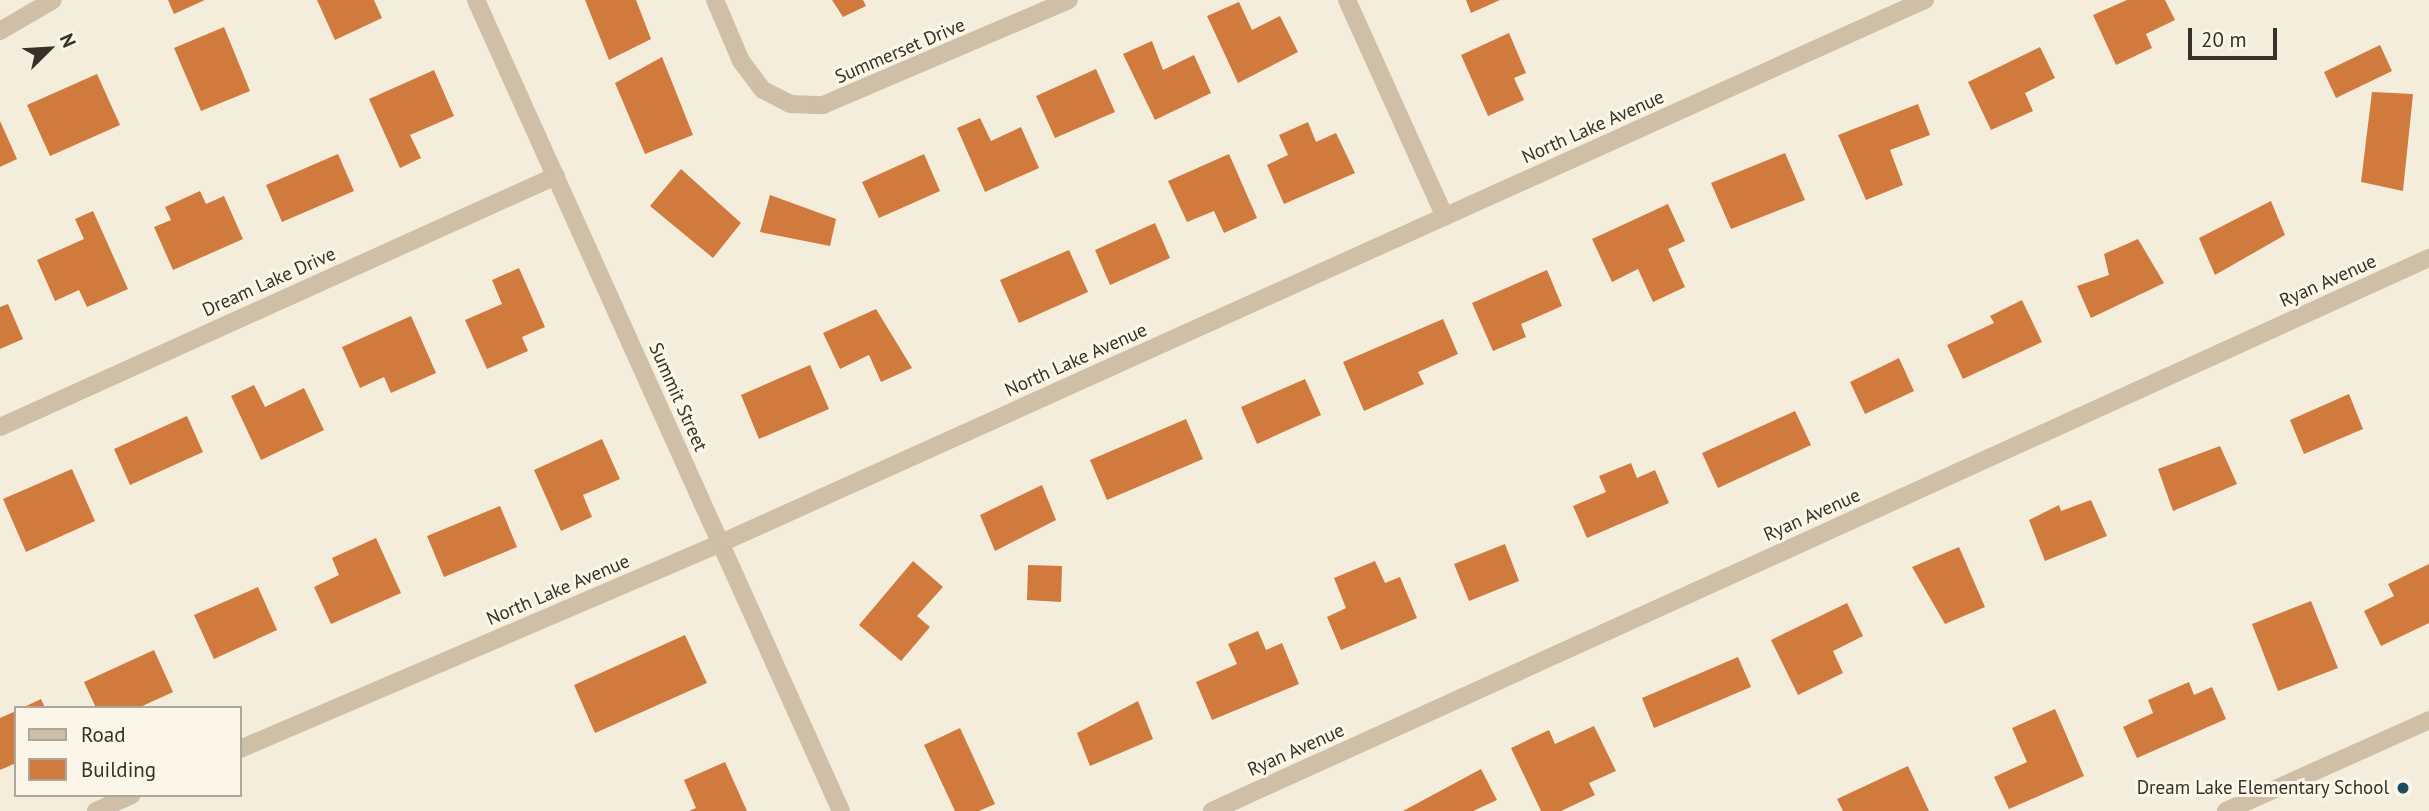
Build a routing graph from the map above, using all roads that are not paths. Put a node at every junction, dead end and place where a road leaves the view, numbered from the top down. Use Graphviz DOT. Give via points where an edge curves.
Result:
graph roads {
  1 [pos="53,0"];
  2 [pos="476,0"];
  3 [pos="715,0"];
  4 [pos="1069,0"];
  5 [pos="1347,0"];
  6 [pos="1925,0"];
  7 [pos="0,31"];
  8 [pos="556,176"];
  9 [pos="1445,216"];
  10 [pos="2429,258"];
  11 [pos="0,427"];
  12 [pos="721,543"];
  13 [pos="2429,720"];
  14 [pos="242,748"];
  15 [pos="128,797"];
  16 [pos="96,811"];
  17 [pos="841,811"];
  18 [pos="1212,811"];
  19 [pos="2226,811"];
  1 -- 7 [label="street"];
  2 -- 8 [label="street, Summit Street"];
  3 -- 4 [label="street, Summerset Drive" via="741,61 763,90 790,104 823,105"];
  5 -- 9 [label="street"];
  6 -- 9 [label="street, North Lake Avenue"];
  8 -- 11 [label="street, Dream Lake Drive"];
  8 -- 12 [label="street, Summit Street"];
  9 -- 12 [label="street, North Lake Avenue"];
  10 -- 18 [label="street, Ryan Avenue"];
  12 -- 14 [label="street, North Lake Avenue"];
  12 -- 17 [label="street, Summit Street"];
  13 -- 19 [label="street"];
  15 -- 16 [label="street"];
}
